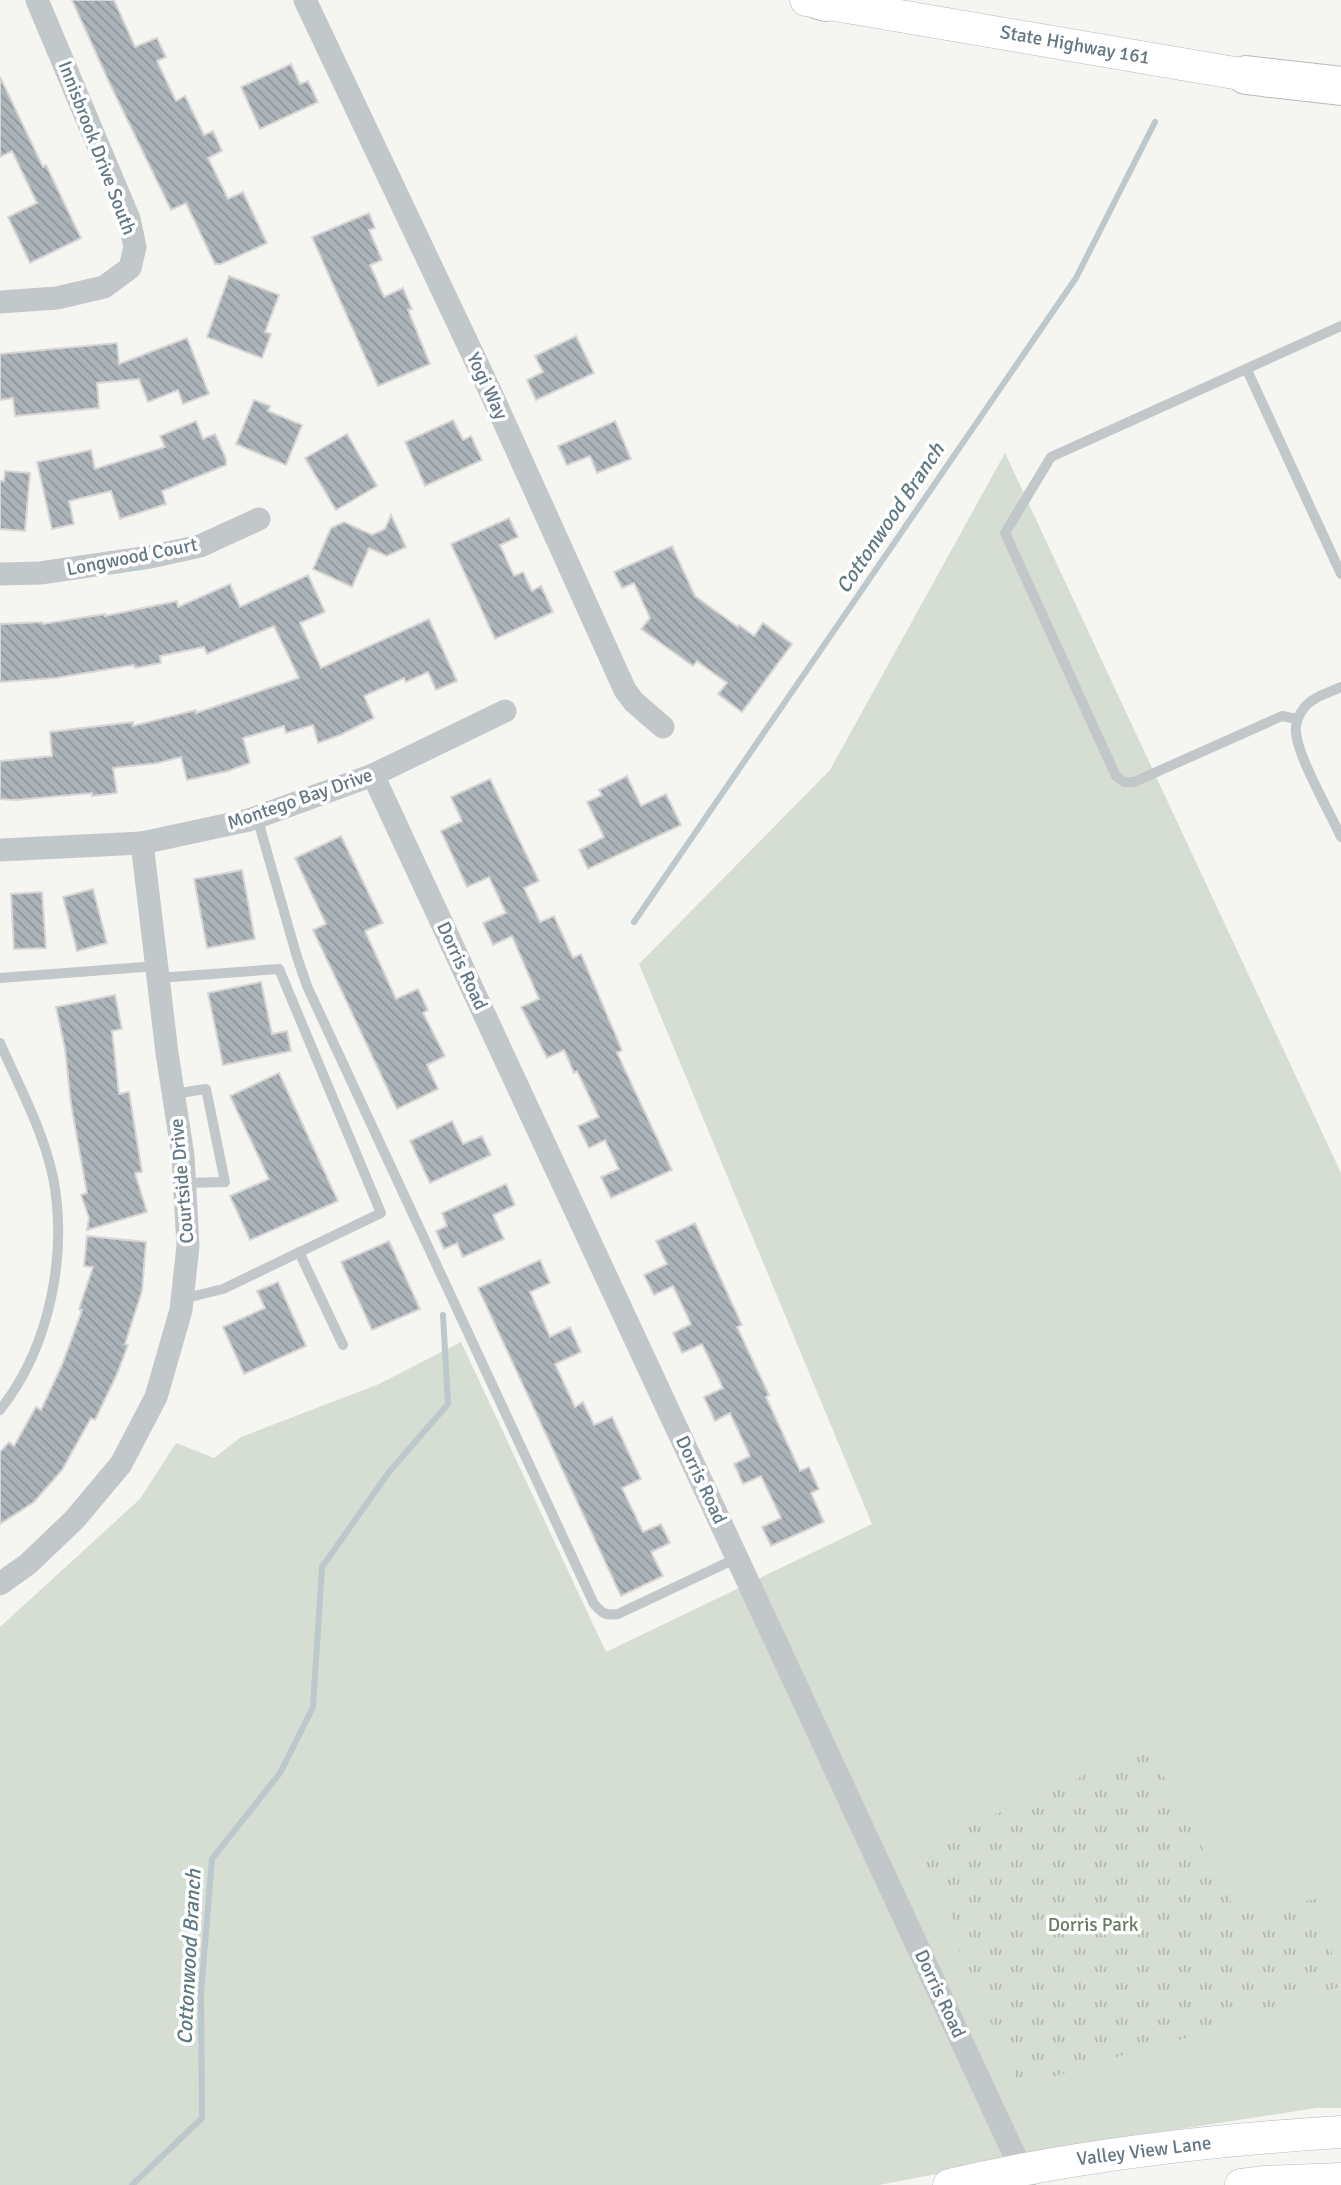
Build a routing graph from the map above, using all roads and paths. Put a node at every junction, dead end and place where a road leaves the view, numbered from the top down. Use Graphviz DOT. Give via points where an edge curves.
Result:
graph roads {
  1 [pos="37,0"];
  2 [pos="305,0"];
  3 [pos="324,0"];
  4 [pos="817,1"];
  5 [pos="322,35"];
  6 [pos="1246,75"];
  7 [pos="1341,86"];
  8 [pos="1341,102"];
  9 [pos="0,302"];
  10 [pos="1341,326"];
  11 [pos="1247,370"];
  12 [pos="258,519"];
  13 [pos="0,573"];
  14 [pos="1341,574"];
  15 [pos="1341,687"];
  16 [pos="505,710"];
  17 [pos="1297,719"];
  18 [pos="663,727"];
  19 [pos="373,775"];
  20 [pos="257,817"];
  21 [pos="1341,837"];
  22 [pos="142,843"];
  23 [pos="0,849"];
  24 [pos="157,972"];
  25 [pos="0,978"];
  26 [pos="0,1043"];
  27 [pos="173,1094"];
  28 [pos="184,1182"];
  29 [pos="299,1252"];
  30 [pos="182,1299"];
  31 [pos="343,1345"];
  32 [pos="0,1410"];
  33 [pos="737,1558"];
  34 [pos="0,1584"];
  35 [pos="1341,2132"];
  36 [pos="1024,2177"];
  37 [pos="1341,2179"];
  38 [pos="949,2185"];
  39 [pos="1241,2185"];
  1 -- 9 [label="street, Innisbrook Drive South" via="129,219 135,247 130,268 104,287 57,298"];
  2 -- 5 [label="street, Yogi Way"];
  3 -- 5 [label="street, Yogi Way"];
  4 -- 6 [label="main road, State Highway 161"];
  5 -- 18 [label="street, Yogi Way" via="625,690"];
  6 -- 7 [label="highway"];
  6 -- 8 [label="main road, State Highway 161"];
  10 -- 11 [label="lane"];
  11 -- 14 [label="lane"];
  11 -- 17 [label="lane" via="1051,457 1005,533 1116,776 1124,782 1134,782 1282,716"];
  12 -- 13 [label="street, Longwood Court" via="200,546 162,554 40,573"];
  15 -- 17 [label="lane" via="1304,706"];
  16 -- 19 [label="street, Montego Bay Drive"];
  17 -- 21 [label="lane" via="1301,750"];
  19 -- 20 [label="street, Montego Bay Drive"];
  19 -- 33 [label="street, Dorris Road"];
  20 -- 22 [label="street, Montego Bay Drive"];
  20 -- 33 [label="lane" via="307,986 594,1604 602,1613 618,1614"];
  22 -- 23 [label="street, Montego Bay Drive"];
  22 -- 24 [label="street, Courtside Drive"];
  24 -- 25 [label="lane"];
  24 -- 27 [label="street, Courtside Drive"];
  24 -- 29 [label="lane" via="279,969 381,1213"];
  26 -- 32 [label="lane" via="37,1126 53,1177 57,1225 56,1269 45,1322 29,1361"];
  27 -- 28 [label="street, Courtside Drive"];
  27 -- 28 [label="lane" via="206,1089 225,1182"];
  28 -- 30 [label="street, Courtside Drive" via="188,1246"];
  29 -- 30 [label="lane" via="223,1289"];
  29 -- 31 [label="lane"];
  30 -- 34 [label="street, Courtside Drive" via="156,1397 121,1464 75,1519"];
  33 -- 36 [label="street, Dorris Road"];
  35 -- 36 [label="main road, Valley View Lane" via="1124,2152"];
  36 -- 38 [label="main road, Valley View Lane"];
  37 -- 39 [label="main road"];
}
